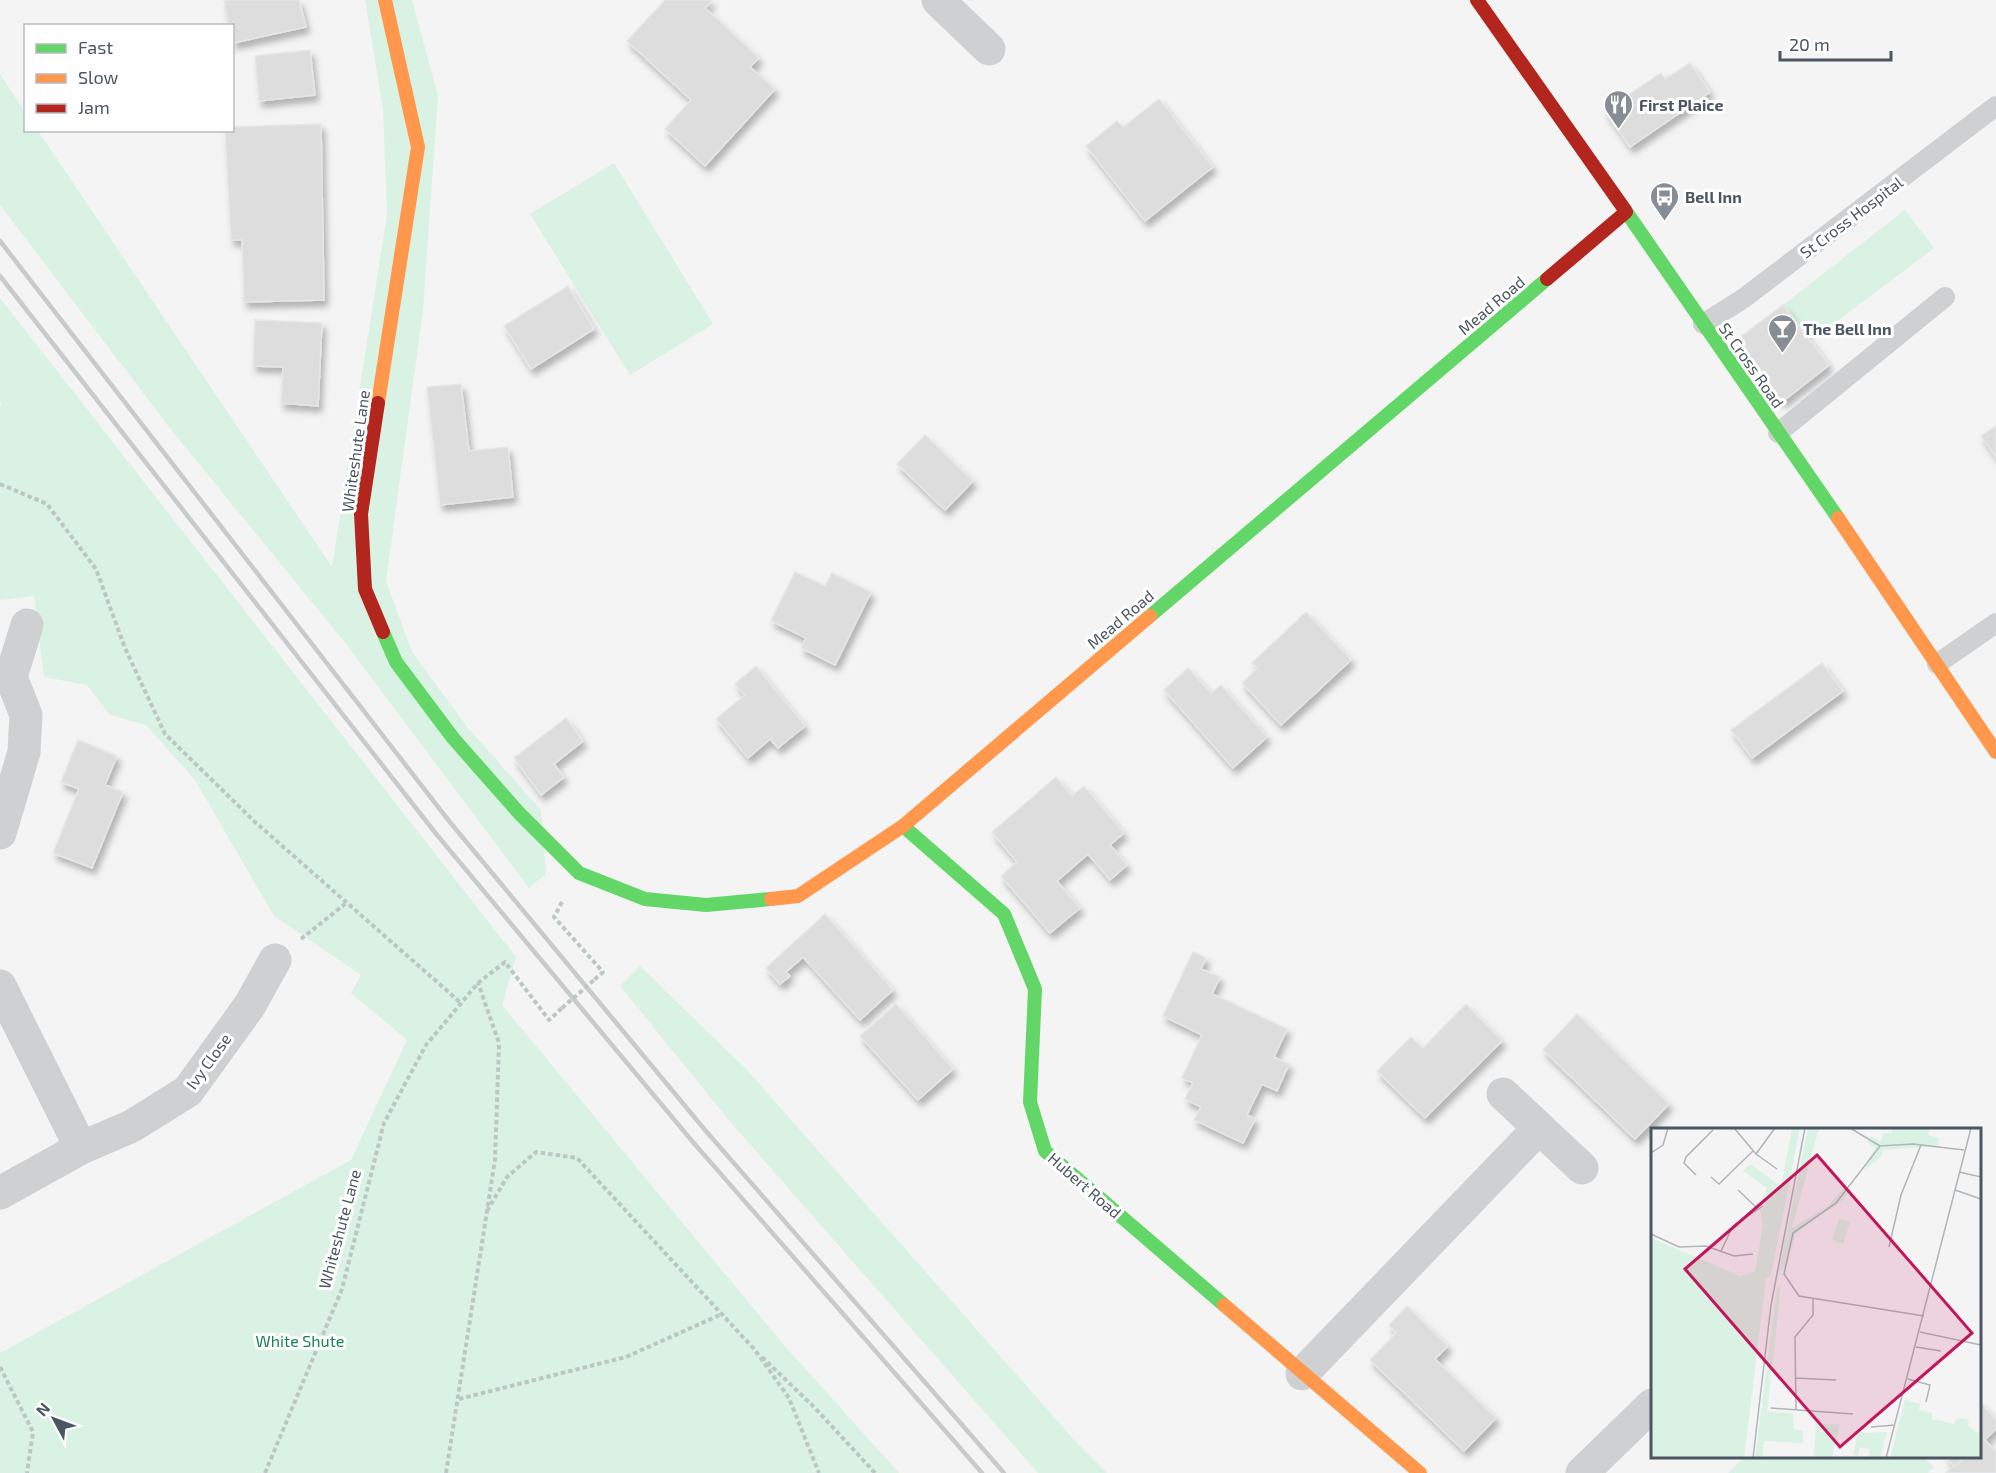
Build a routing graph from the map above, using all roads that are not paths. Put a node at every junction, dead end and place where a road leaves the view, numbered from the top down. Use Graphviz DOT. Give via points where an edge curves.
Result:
graph roads {
  1 [pos="385,0"];
  2 [pos="938,0"];
  3 [pos="1476,0"];
  4 [pos="989,50"];
  5 [pos="1996,106"];
  6 [pos="1626,212"];
  7 [pos="1945,297"];
  8 [pos="1703,324"];
  9 [pos="1778,433"];
  10 [pos="1996,624"];
  11 [pos="27,625"];
  12 [pos="1937,664"];
  13 [pos="5,678"];
  14 [pos="1996,752"];
  15 [pos="903,826"];
  16 [pos="0,833"];
  17 [pos="579,873"];
  18 [pos="275,960"];
  19 [pos="0,986"];
  20 [pos="1503,1094"];
  21 [pos="1539,1128"];
  22 [pos="81,1148"];
  23 [pos="1582,1168"];
  24 [pos="0,1193"];
  25 [pos="1302,1374"];
  26 [pos="1651,1407"];
  27 [pos="1420,1473"];
  28 [pos="1582,1473"];
  1 -- 17 [label="street, Whiteshute Lane" via="418,147 361,514 365,588 396,662 453,738"];
  2 -- 4 [label="street"];
  3 -- 6 [label="street, St Cross Road"];
  5 -- 8 [label="lane, St Cross Hospital" via="1744,298"];
  6 -- 8 [label="street, St Cross Road"];
  6 -- 15 [label="street, Mead Road"];
  7 -- 9 [label="lane"];
  8 -- 9 [label="street, St Cross Road"];
  9 -- 12 [label="street, St Cross Road"];
  10 -- 12 [label="lane"];
  11 -- 13 [label="street"];
  12 -- 14 [label="street, St Cross Road"];
  13 -- 16 [label="street" via="26,715 26,724 24,752"];
  15 -- 17 [label="street, Mead Road" via="798,896 706,905 645,899"];
  15 -- 25 [label="street, Hubert Road" via="1004,914 1035,989 1030,1102 1045,1151"];
  18 -- 22 [label="street, Ivy Close" via="250,1005 188,1091 132,1126"];
  19 -- 22 [label="street"];
  20 -- 21 [label="street"];
  21 -- 23 [label="street"];
  21 -- 25 [label="street"];
  22 -- 24 [label="street, Ivy Close"];
  25 -- 27 [label="street, Hubert Road"];
  26 -- 28 [label="street"];
}
